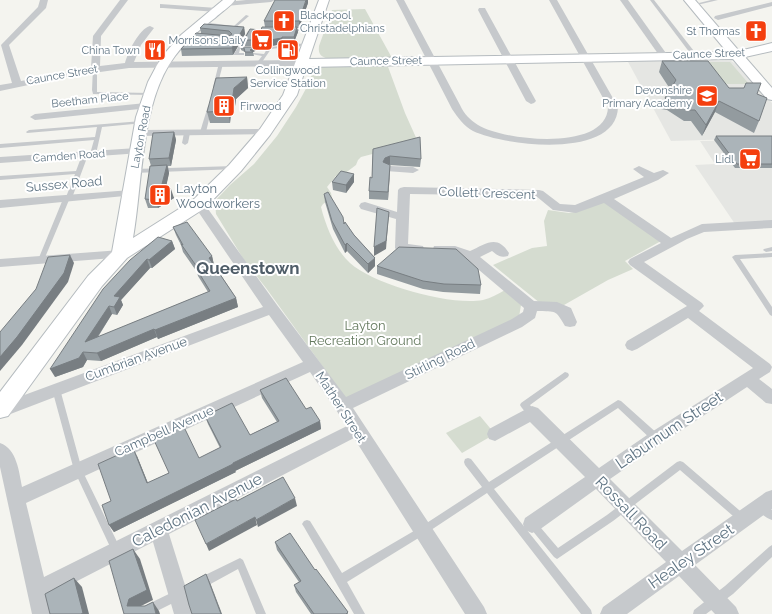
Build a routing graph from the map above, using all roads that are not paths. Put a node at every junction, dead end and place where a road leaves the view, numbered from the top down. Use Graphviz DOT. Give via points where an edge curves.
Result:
graph roads {
  1 [pos="44,0"];
  2 [pos="124,0"];
  3 [pos="271,0"];
  4 [pos="324,0"];
  5 [pos="400,0"];
  6 [pos="553,0"];
  7 [pos="624,0"];
  8 [pos="652,0"];
  9 [pos="716,0"];
  10 [pos="691,3"];
  11 [pos="224,5"];
  12 [pos="770,5"];
  13 [pos="163,6"];
  14 [pos="482,10"];
  15 [pos="247,16"];
  16 [pos="718,18"];
  17 [pos="202,23"];
  18 [pos="150,28"];
  19 [pos="277,29"];
  20 [pos="284,30"];
  21 [pos="292,30"];
  22 [pos="301,30"];
  23 [pos="314,30"];
  24 [pos="290,35"];
  25 [pos="299,35"];
  26 [pos="278,42"];
  27 [pos="308,46"];
  28 [pos="772,47"];
  29 [pos="239,48"];
  30 [pos="270,48"];
  31 [pos="276,48"];
  32 [pos="242,54"];
  33 [pos="254,54"];
  34 [pos="264,55"];
  35 [pos="737,55"];
  36 [pos="664,56"];
  37 [pos="695,56"];
  38 [pos="586,58"];
  39 [pos="508,59"];
  40 [pos="431,60"];
  41 [pos="302,63"];
  42 [pos="221,64"];
  43 [pos="258,64"];
  44 [pos="129,65"];
  45 [pos="163,65"];
  46 [pos="95,69"];
  47 [pos="18,83"];
  48 [pos="0,88"];
  49 [pos="214,91"];
  50 [pos="772,96"];
  51 [pos="148,100"];
  52 [pos="531,101"];
  53 [pos="211,105"];
  54 [pos="35,117"];
  55 [pos="100,126"];
  56 [pos="141,128"];
  57 [pos="29,132"];
  58 [pos="204,132"];
  59 [pos="265,132"];
  60 [pos="187,133"];
  61 [pos="97,138"];
  62 [pos="185,143"];
  63 [pos="0,146"];
  64 [pos="137,151"];
  65 [pos="89,154"];
  66 [pos="0,160"];
  67 [pos="235,168"];
  68 [pos="639,169"];
  69 [pos="390,170"];
  70 [pos="134,171"];
  71 [pos="79,172"];
  72 [pos="0,178"];
  73 [pos="404,190"];
  74 [pos="68,198"];
  75 [pos="605,198"];
  76 [pos="130,201"];
  77 [pos="0,204"];
  78 [pos="199,204"];
  79 [pos="365,206"];
  80 [pos="402,218"];
  81 [pos="772,224"];
  82 [pos="153,233"];
  83 [pos="670,243"];
  84 [pos="503,253"];
  85 [pos="121,254"];
  86 [pos="772,255"];
  87 [pos="470,256"];
  88 [pos="41,260"];
  89 [pos="0,263"];
  90 [pos="530,306"];
  91 [pos="272,309"];
  92 [pos="689,311"];
  93 [pos="772,313"];
  94 [pos="570,322"];
  95 [pos="632,345"];
  96 [pos="313,364"];
  97 [pos="565,375"];
  98 [pos="747,378"];
  99 [pos="56,389"];
  100 [pos="772,398"];
  101 [pos="342,406"];
  102 [pos="0,410"];
  103 [pos="532,413"];
  104 [pos="356,429"];
  105 [pos="495,434"];
  106 [pos="656,438"];
  107 [pos="560,440"];
  108 [pos="0,450"];
  109 [pos="468,462"];
  110 [pos="78,470"];
  111 [pos="598,479"];
  112 [pos="489,487"];
  113 [pos="16,499"];
  114 [pos="625,506"];
  115 [pos="768,507"];
  116 [pos="744,519"];
  117 [pos="307,524"];
  118 [pos="532,524"];
  119 [pos="158,529"];
  120 [pos="422,531"];
  121 [pos="116,550"];
  122 [pos="772,550"];
  123 [pos="680,563"];
  124 [pos="340,580"];
  125 [pos="37,591"];
  126 [pos="185,591"];
  127 [pos="716,600"];
  128 [pos="42,614"];
  129 [pos="140,614"];
  130 [pos="184,614"];
  131 [pos="261,614"];
  132 [pos="360,614"];
  133 [pos="477,614"];
  134 [pos="586,614"];
  135 [pos="610,614"];
  136 [pos="698,614"];
  137 [pos="729,614"];
  1 -- 47 [label="street" via="42,8 5,45"];
  2 -- 46 [label="street" via="97,36"];
  3 -- 11 [label="street"];
  4 -- 23 [label="street"];
  5 -- 40 [label="street"];
  6 -- 38 [label="street"];
  7 -- 36 [label="street"];
  8 -- 37 [label="lane"];
  9 -- 10 [label="lane"];
  10 -- 35 [label="street"];
  11 -- 13 [label="street"];
  11 -- 17 [label="street, Layton Road"];
  12 -- 16 [label="street"];
  14 -- 39 [label="street"];
  15 -- 17 [label="lane" via="235,27"];
  17 -- 45 [label="street, Layton Road"];
  18 -- 44 [label="street" via="131,53"];
  19 -- 29 [label="lane" via="249,32"];
  20 -- 21 [label="lane"];
  21 -- 22 [label="lane"];
  21 -- 24 [label="lane"];
  22 -- 23 [label="lane"];
  22 -- 25 [label="lane"];
  23 -- 27 [label="street"];
  26 -- 31 [label="lane"];
  27 -- 31 [label="lane" via="286,44"];
  27 -- 41 [label="street"];
  28 -- 35 [label="street, Caunce Street"];
  29 -- 30 [label="lane"];
  29 -- 32 [label="lane" via="236,54"];
  30 -- 31 [label="lane"];
  30 -- 34 [label="lane"];
  33 -- 34 [label="lane"];
  34 -- 43 [label="lane"];
  35 -- 37 [label="street, Caunce Street"];
  35 -- 50 [label="street"];
  36 -- 37 [label="street, Caunce Street"];
  36 -- 38 [label="street, Caunce Street"];
  38 -- 39 [label="street, Caunce Street"];
  38 -- 40 [label="street" via="613,106 613,112 602,128 588,136 566,142 527,142 502,137 466,121"];
  39 -- 40 [label="street, Caunce Street"];
  39 -- 52 [label="street"];
  40 -- 41 [label="street, Caunce Street"];
  41 -- 43 [label="street, Caunce Street"];
  41 -- 59 [label="street" via="290,95"];
  42 -- 43 [label="street, Caunce Street"];
  42 -- 45 [label="street, Caunce Street"];
  42 -- 49 [label="lane"];
  44 -- 45 [label="street, Caunce Street"];
  44 -- 46 [label="street, Caunce Street"];
  45 -- 51 [label="street, Layton Road"];
  46 -- 47 [label="street, Caunce Street"];
  46 -- 51 [label="lane" via="95,93"];
  47 -- 48 [label="street, Caunce Street"];
  51 -- 54 [label="street, Beetham Place"];
  51 -- 56 [label="street, Layton Road"];
  53 -- 58 [label="lane"];
  55 -- 56 [label="lane"];
  55 -- 57 [label="lane"];
  55 -- 61 [label="lane"];
  56 -- 60 [label="street"];
  56 -- 64 [label="street, Layton Road"];
  58 -- 59 [label="street"];
  58 -- 60 [label="street"];
  59 -- 67 [label="street"];
  60 -- 62 [label="lane"];
  61 -- 63 [label="lane"];
  61 -- 65 [label="lane"];
  64 -- 65 [label="street, Camden Road"];
  64 -- 70 [label="street, Layton Road"];
  65 -- 66 [label="street, Camden Road"];
  65 -- 71 [label="lane"];
  67 -- 70 [label="lane"];
  67 -- 78 [label="street"];
  68 -- 75 [label="street, Collett Crescent" via="658,175"];
  69 -- 73 [label="street" via="409,170"];
  70 -- 76 [label="street, Layton Road"];
  71 -- 72 [label="lane"];
  71 -- 74 [label="lane"];
  73 -- 75 [label="street, Collett Crescent" via="539,193 557,207 576,209"];
  73 -- 80 [label="street"];
  74 -- 76 [label="street, Sussex Road"];
  74 -- 77 [label="street, Sussex Road"];
  74 -- 88 [label="lane"];
  75 -- 83 [label="street"];
  76 -- 82 [label="street"];
  76 -- 85 [label="street, Layton Road"];
  78 -- 82 [label="street"];
  78 -- 91 [label="street, Mather Street"];
  79 -- 80 [label="street"];
  80 -- 87 [label="street" via="401,248 455,250"];
  81 -- 83 [label="street" via="702,228"];
  82 -- 85 [label="street"];
  83 -- 92 [label="street" via="635,262 697,306"];
  84 -- 87 [label="street" via="493,245"];
  85 -- 88 [label="street"];
  85 -- 102 [label="street" via="95,282"];
  86 -- 93 [label="lane" via="735,257"];
  87 -- 90 [label="street"];
  88 -- 89 [label="street"];
  90 -- 94 [label="street" via="557,307 566,312"];
  90 -- 101 [label="street, Stirling Road" via="530,314 517,322"];
  91 -- 96 [label="street, Mather Street"];
  91 -- 99 [label="street, Cumbrian Avenue"];
  92 -- 95 [label="street"];
  92 -- 98 [label="street, Laburnum Street" via="765,368"];
  96 -- 101 [label="street, Mather Street"];
  96 -- 110 [label="street, Campbell Avenue"];
  97 -- 103 [label="lane" via="524,405"];
  98 -- 100 [label="street"];
  98 -- 106 [label="street, Laburnum Street"];
  99 -- 102 [label="street, Cumbrian Avenue"];
  99 -- 110 [label="lane"];
  101 -- 104 [label="street, Mather Street"];
  103 -- 105 [label="street"];
  103 -- 107 [label="street, Rossall Road"];
  104 -- 119 [label="street, Caledonian Avenue"];
  104 -- 120 [label="street, Mather Street"];
  106 -- 107 [label="lane" via="618,403"];
  106 -- 111 [label="street, Laburnum Street"];
  107 -- 111 [label="street, Rossall Road"];
  107 -- 112 [label="lane"];
  108 -- 113 [label="street" via="7,459"];
  109 -- 112 [label="lane"];
  110 -- 113 [label="street, Campbell Avenue"];
  110 -- 121 [label="lane"];
  111 -- 114 [label="street, Rossall Road"];
  111 -- 118 [label="street, Laburnum Street"];
  112 -- 120 [label="lane"];
  112 -- 134 [label="lane"];
  113 -- 125 [label="street"];
  114 -- 116 [label="lane" via="680,464"];
  114 -- 118 [label="lane" via="557,554"];
  114 -- 123 [label="street, Rossall Road"];
  115 -- 116 [label="street, Healey Street"];
  116 -- 123 [label="street, Healey Street"];
  117 -- 124 [label="lane"];
  119 -- 121 [label="street, Caledonian Avenue"];
  119 -- 126 [label="street"];
  120 -- 124 [label="lane"];
  120 -- 133 [label="street, Mather Street"];
  121 -- 125 [label="street, Caledonian Avenue"];
  122 -- 127 [label="lane"];
  123 -- 127 [label="street, Rossall Road"];
  123 -- 135 [label="street, Healey Street"];
  124 -- 132 [label="lane"];
  125 -- 128 [label="street"];
  126 -- 129 [label="lane"];
  126 -- 130 [label="street"];
  126 -- 131 [label="lane" via="240,562"];
  127 -- 136 [label="lane"];
  127 -- 137 [label="street, Rossall Road"];
}
